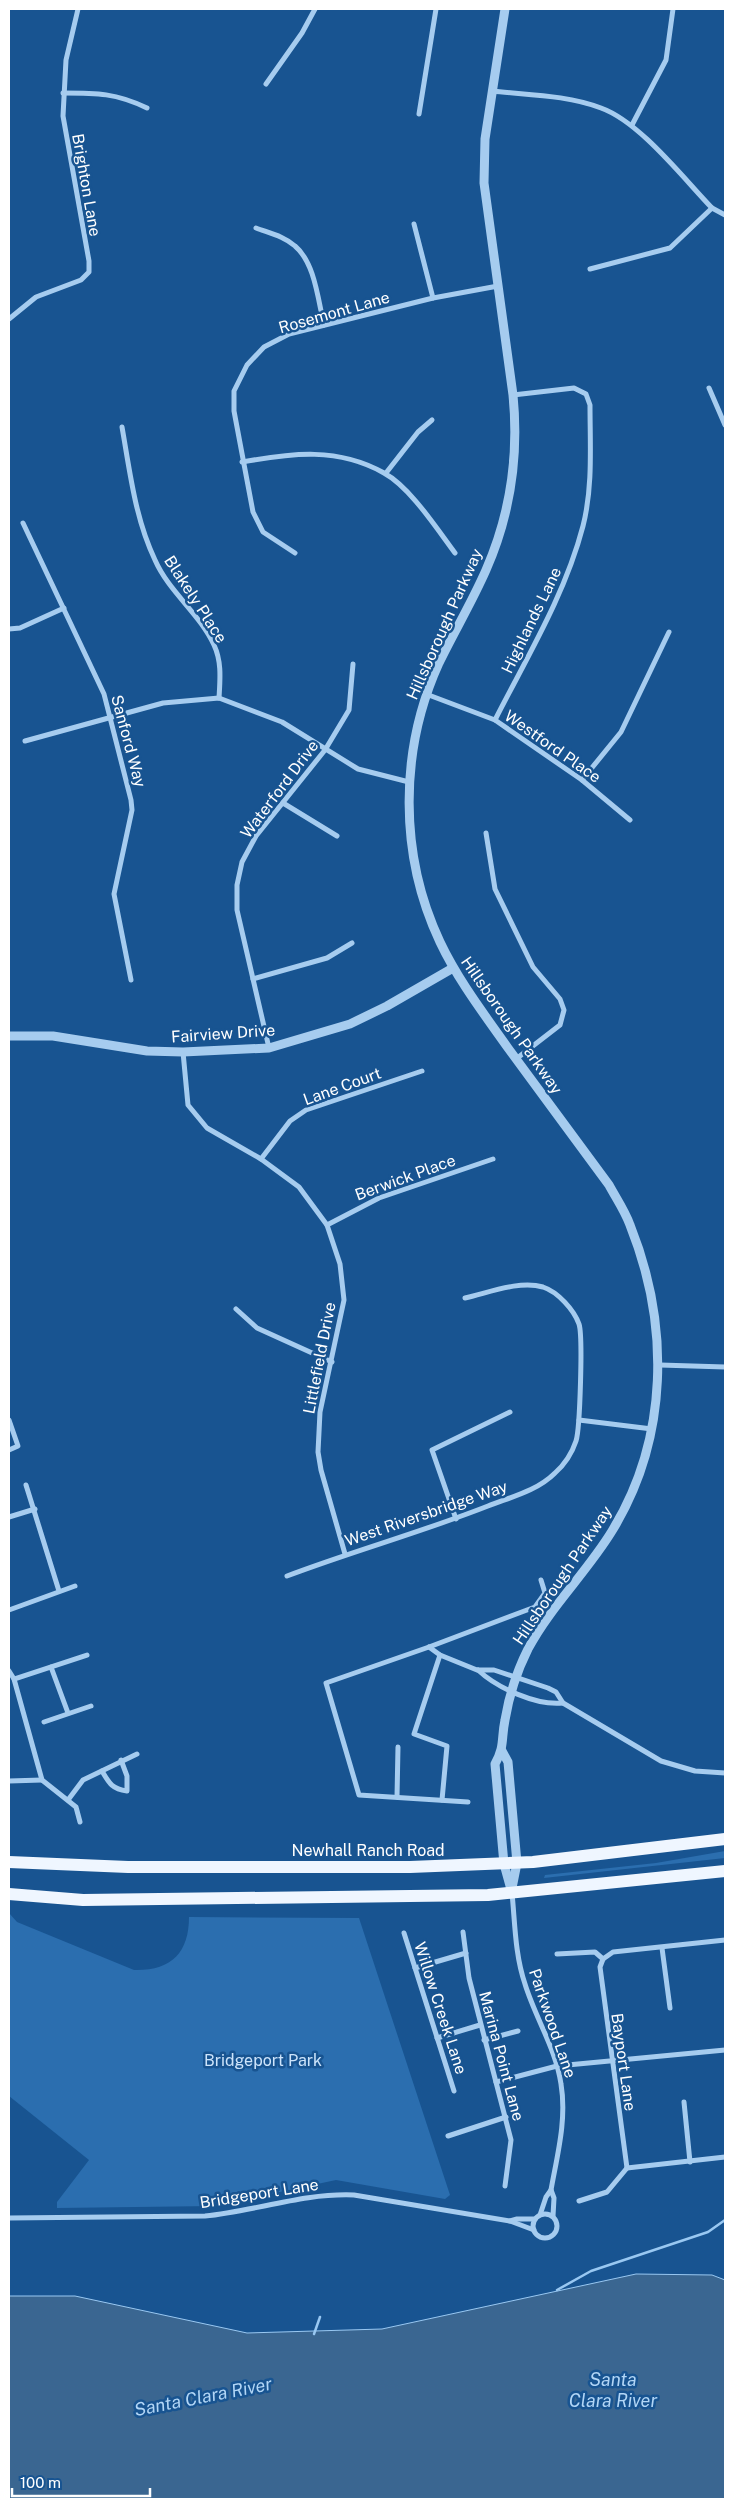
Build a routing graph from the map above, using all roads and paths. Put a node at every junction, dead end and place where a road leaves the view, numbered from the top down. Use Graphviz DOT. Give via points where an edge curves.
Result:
graph roads {
  1 [pos="78,9"];
  2 [pos="315,9"];
  3 [pos="436,9"];
  4 [pos="504,9"];
  5 [pos="673,9"];
  6 [pos="266,84"];
  7 [pos="491,91"];
  8 [pos="63,93"];
  9 [pos="147,108"];
  10 [pos="420,114"];
  11 [pos="632,125"];
  12 [pos="712,208"];
  13 [pos="725,215"];
  14 [pos="414,224"];
  15 [pos="256,228"];
  16 [pos="590,269"];
  17 [pos="498,286"];
  18 [pos="433,298"];
  19 [pos="9,319"];
  20 [pos="324,325"];
  21 [pos="709,388"];
  22 [pos="513,396"];
  23 [pos="432,420"];
  24 [pos="725,425"];
  25 [pos="122,427"];
  26 [pos="242,462"];
  27 [pos="386,473"];
  28 [pos="23,523"];
  29 [pos="296,553"];
  30 [pos="455,553"];
  31 [pos="64,608"];
  32 [pos="9,629"];
  33 [pos="669,632"];
  34 [pos="353,664"];
  35 [pos="426,694"];
  36 [pos="219,698"];
  37 [pos="110,717"];
  38 [pos="496,720"];
  39 [pos="25,741"];
  40 [pos="325,750"];
  41 [pos="582,780"];
  42 [pos="409,782"];
  43 [pos="284,802"];
  44 [pos="630,820"];
  45 [pos="486,833"];
  46 [pos="337,836"];
  47 [pos="352,944"];
  48 [pos="453,968"];
  49 [pos="252,979"];
  50 [pos="131,980"];
  51 [pos="9,1036"];
  52 [pos="269,1048"];
  53 [pos="183,1052"];
  54 [pos="516,1059"];
  55 [pos="422,1072"];
  56 [pos="261,1159"];
  57 [pos="493,1159"];
  58 [pos="327,1225"];
  59 [pos="465,1298"];
  60 [pos="236,1310"];
  61 [pos="332,1362"];
  62 [pos="660,1365"];
  63 [pos="725,1367"];
  64 [pos="510,1412"];
  65 [pos="9,1420"];
  66 [pos="580,1420"];
  67 [pos="652,1430"];
  68 [pos="9,1450"];
  69 [pos="26,1484"];
  70 [pos="35,1509"];
  71 [pos="9,1517"];
  72 [pos="456,1519"];
  73 [pos="345,1554"];
  74 [pos="287,1576"];
  75 [pos="541,1580"];
  76 [pos="75,1586"];
  77 [pos="59,1591"];
  78 [pos="9,1610"];
  79 [pos="429,1647"];
  80 [pos="87,1655"];
  81 [pos="440,1655"];
  82 [pos="51,1667"];
  83 [pos="478,1670"];
  84 [pos="9,1671"];
  85 [pos="516,1677"];
  86 [pos="14,1679"];
  87 [pos="512,1690"];
  88 [pos="564,1702"];
  89 [pos="91,1706"];
  90 [pos="68,1713"];
  91 [pos="44,1722"];
  92 [pos="398,1746"];
  93 [pos="502,1751"];
  94 [pos="137,1754"];
  95 [pos="121,1760"];
  96 [pos="102,1771"];
  97 [pos="725,1773"];
  98 [pos="42,1780"];
  99 [pos="9,1781"];
  100 [pos="396,1797"];
  101 [pos="68,1800"];
  102 [pos="442,1800"];
  103 [pos="468,1802"];
  104 [pos="80,1822"];
  105 [pos="725,1839"];
  106 [pos="9,1862"];
  107 [pos="511,1863"];
  108 [pos="725,1871"];
  109 [pos="512,1893"];
  110 [pos="9,1894"];
  111 [pos="463,1932"];
  112 [pos="404,1933"];
  113 [pos="725,1940"];
  114 [pos="662,1948"];
  115 [pos="466,1953"];
  116 [pos="557,1954"];
  117 [pos="603,1959"];
  118 [pos="415,1968"];
  119 [pos="670,2008"];
  120 [pos="480,2025"];
  121 [pos="518,2032"];
  122 [pos="437,2038"];
  123 [pos="484,2040"];
  124 [pos="725,2050"];
  125 [pos="611,2060"];
  126 [pos="557,2066"];
  127 [pos="496,2082"];
  128 [pos="454,2091"];
  129 [pos="684,2102"];
  130 [pos="506,2117"];
  131 [pos="448,2136"];
  132 [pos="725,2157"];
  133 [pos="690,2162"];
  134 [pos="627,2168"];
  135 [pos="505,2186"];
  136 [pos="551,2190"];
  137 [pos="579,2201"];
  138 [pos="540,2215"];
  139 [pos="553,2216"];
  140 [pos="9,2218"];
  141 [pos="535,2219"];
  142 [pos="510,2221"];
  143 [pos="534,2230"];
  1 -- 8 [label="street, Brighton Lane" via="66,60"];
  2 -- 6 [label="street"];
  3 -- 10 [label="street"];
  4 -- 7 [label="street, Hillsborough Parkway"];
  5 -- 11 [label="street" via="666,60"];
  7 -- 11 [label="street" via="572,100 603,108"];
  7 -- 17 [label="street, Hillsborough Parkway" via="484,183"];
  8 -- 9 [label="street" via="124,97"];
  8 -- 19 [label="street, Brighton Lane" via="65,136 89,272 81,280 36,297"];
  11 -- 12 [label="street"];
  12 -- 13 [label="street"];
  12 -- 16 [label="street" via="670,248"];
  14 -- 18 [label="street"];
  15 -- 20 [label="street" via="284,238 296,247 309,268"];
  17 -- 18 [label="street, Rosemont Lane"];
  17 -- 22 [label="street, Hillsborough Parkway"];
  18 -- 20 [label="street, Rosemont Lane"];
  20 -- 26 [label="street, Rosemont Lane" via="289,334 264,346 247,365 234,391"];
  21 -- 24 [label="street"];
  22 -- 35 [label="street, Hillsborough Parkway" via="516,460 498,539"];
  22 -- 38 [label="street, Highlands Lane" via="574,388 586,394 590,405 590,478 583,525 567,579"];
  23 -- 27 [label="street" via="418,432"];
  25 -- 36 [label="street, Blakely Place" via="144,536 166,580 214,645 221,674"];
  26 -- 27 [label="street" via="293,453 322,453 348,457"];
  26 -- 29 [label="street, Rosemont Lane" via="252,512 263,532"];
  27 -- 30 [label="street" via="415,501"];
  28 -- 31 [label="street, Sanford Way"];
  31 -- 32 [label="street" via="20,628"];
  31 -- 37 [label="street, Sanford Way" via="104,694"];
  33 -- 41 [label="street" via="621,732"];
  34 -- 40 [label="street, Waterford Drive" via="349,710"];
  35 -- 38 [label="street, Westford Place"];
  35 -- 42 [label="street, Hillsborough Parkway"];
  36 -- 37 [label="street" via="163,703"];
  36 -- 40 [label="street" via="282,722"];
  37 -- 39 [label="street"];
  37 -- 50 [label="street, Sanford Way" via="132,810 114,894"];
  38 -- 41 [label="street, Westford Place"];
  40 -- 42 [label="street" via="358,769"];
  40 -- 43 [label="street, Waterford Drive"];
  41 -- 44 [label="street, Westford Place"];
  42 -- 48 [label="street, Hillsborough Parkway" via="411,839 416,869 426,909"];
  43 -- 46 [label="street"];
  43 -- 49 [label="street, Waterford Drive" via="256,836 242,862 237,885 237,910"];
  45 -- 54 [label="street" via="495,889 533,967 560,999 564,1010 560,1024"];
  47 -- 49 [label="street" via="327,958"];
  48 -- 52 [label="street, Fairview Drive" via="350,1024"];
  48 -- 54 [label="street, Hillsborough Parkway"];
  49 -- 52 [label="street, Waterford Drive"];
  51 -- 53 [label="street, Fairview Drive" via="53,1036 146,1051"];
  52 -- 53 [label="street, Fairview Drive"];
  53 -- 56 [label="street, Littlefield Drive" via="188,1105 207,1128"];
  54 -- 62 [label="street, Hillsborough Parkway" via="609,1185 630,1224 650,1285"];
  55 -- 56 [label="street, Lane Court" via="306,1110 290,1121"];
  56 -- 58 [label="street, Littlefield Drive" via="299,1187"];
  57 -- 58 [label="street, Berwick Place" via="379,1198"];
  58 -- 61 [label="street, Littlefield Drive" via="340,1264 344,1300"];
  59 -- 66 [label="street" via="521,1285 543,1287 572,1310 580,1326"];
  60 -- 61 [label="street" via="258,1328"];
  61 -- 73 [label="street, Littlefield Drive" via="320,1412 318,1452 320,1470"];
  62 -- 63 [label="street"];
  62 -- 67 [label="street, Hillsborough Parkway"];
  64 -- 72 [label="street" via="432,1450"];
  65 -- 68 [label="street" via="18,1446"];
  66 -- 67 [label="street"];
  66 -- 72 [label="street, West Riversbridge Way" via="576,1442 555,1473 536,1488"];
  67 -- 85 [label="street, Hillsborough Parkway" via="643,1466 611,1532 549,1616"];
  69 -- 70 [label="street"];
  70 -- 71 [label="street"];
  70 -- 77 [label="street"];
  72 -- 73 [label="street, West Riversbridge Way"];
  73 -- 74 [label="street, West Riversbridge Way"];
  75 -- 79 [label="street" via="545,1593 535,1606"];
  76 -- 77 [label="street"];
  77 -- 78 [label="street"];
  79 -- 81 [label="street"];
  79 -- 100 [label="street" via="326,1683 359,1794"];
  80 -- 82 [label="street"];
  81 -- 83 [label="street"];
  81 -- 102 [label="street" via="414,1734 447,1746"];
  82 -- 86 [label="street"];
  82 -- 90 [label="street"];
  83 -- 85 [label="street" via="494,1670"];
  83 -- 87 [label="street" via="490,1681"];
  84 -- 86 [label="street"];
  85 -- 87 [label="street, Hillsborough Parkway"];
  85 -- 88 [label="street" via="556,1692"];
  86 -- 98 [label="street"];
  87 -- 88 [label="street" via="542,1702"];
  87 -- 93 [label="street, Hillsborough Parkway" via="504,1722"];
  88 -- 97 [label="street" via="661,1761 695,1772"];
  89 -- 90 [label="street"];
  90 -- 91 [label="street"];
  92 -- 100 [label="street"];
  93 -- 107 [label="street, Hillsborough Parkway" via="508,1762"];
  93 -- 107 [label="street, Hillsborough Parkway" via="495,1764"];
  94 -- 95 [label="street"];
  95 -- 96 [label="street"];
  95 -- 96 [label="street" via="127,1776 127,1792 110,1785"];
  96 -- 101 [label="street" via="83,1780"];
  98 -- 99 [label="street"];
  98 -- 101 [label="street"];
  100 -- 102 [label="street"];
  101 -- 104 [label="street" via="76,1807"];
  102 -- 103 [label="street"];
  105 -- 107 [label="main road, Newhall Ranch Road"];
  106 -- 107 [label="main road, Newhall Ranch Road" via="128,1867 410,1867"];
  107 -- 109 [label="street"];
  108 -- 109 [label="main road"];
  109 -- 110 [label="main road" via="83,1900"];
  109 -- 126 [label="street, Parkwood Lane" via="524,1984"];
  111 -- 115 [label="street, Marina Point Lane"];
  112 -- 118 [label="street, Willow Creek Lane"];
  113 -- 114 [label="street"];
  114 -- 117 [label="street" via="613,1952"];
  114 -- 119 [label="street"];
  115 -- 118 [label="street"];
  115 -- 120 [label="street, Marina Point Lane"];
  116 -- 117 [label="street" via="595,1952"];
  117 -- 125 [label="street, Bayport Lane" via="600,1967"];
  118 -- 122 [label="street, Willow Creek Lane"];
  120 -- 122 [label="street"];
  120 -- 123 [label="street, Marina Point Lane"];
  121 -- 123 [label="street"];
  122 -- 128 [label="street, Willow Creek Lane"];
  123 -- 127 [label="street, Marina Point Lane"];
  124 -- 125 [label="street"];
  125 -- 126 [label="street"];
  125 -- 134 [label="street, Bayport Lane"];
  126 -- 127 [label="street"];
  126 -- 136 [label="street, Parkwood Lane" via="564,2115"];
  127 -- 130 [label="street, Marina Point Lane"];
  129 -- 133 [label="street"];
  130 -- 131 [label="street"];
  130 -- 135 [label="street, Marina Point Lane" via="511,2140"];
  132 -- 133 [label="street"];
  133 -- 134 [label="street"];
  134 -- 137 [label="street" via="607,2192"];
  136 -- 138 [label="street, Parkwood Lane"];
  136 -- 139 [label="street, Parkwood Lane"];
  138 -- 139 [label="street"];
  138 -- 141 [label="street"];
  139 -- 143 [label="street" via="557,2223 554,2234 543,2238"];
  140 -- 142 [label="street, Bridgeport Lane" via="205,2216 337,2194"];
  141 -- 142 [label="street, Bridgeport Lane"];
  141 -- 143 [label="street"];
  142 -- 143 [label="street, Bridgeport Lane"];
}
